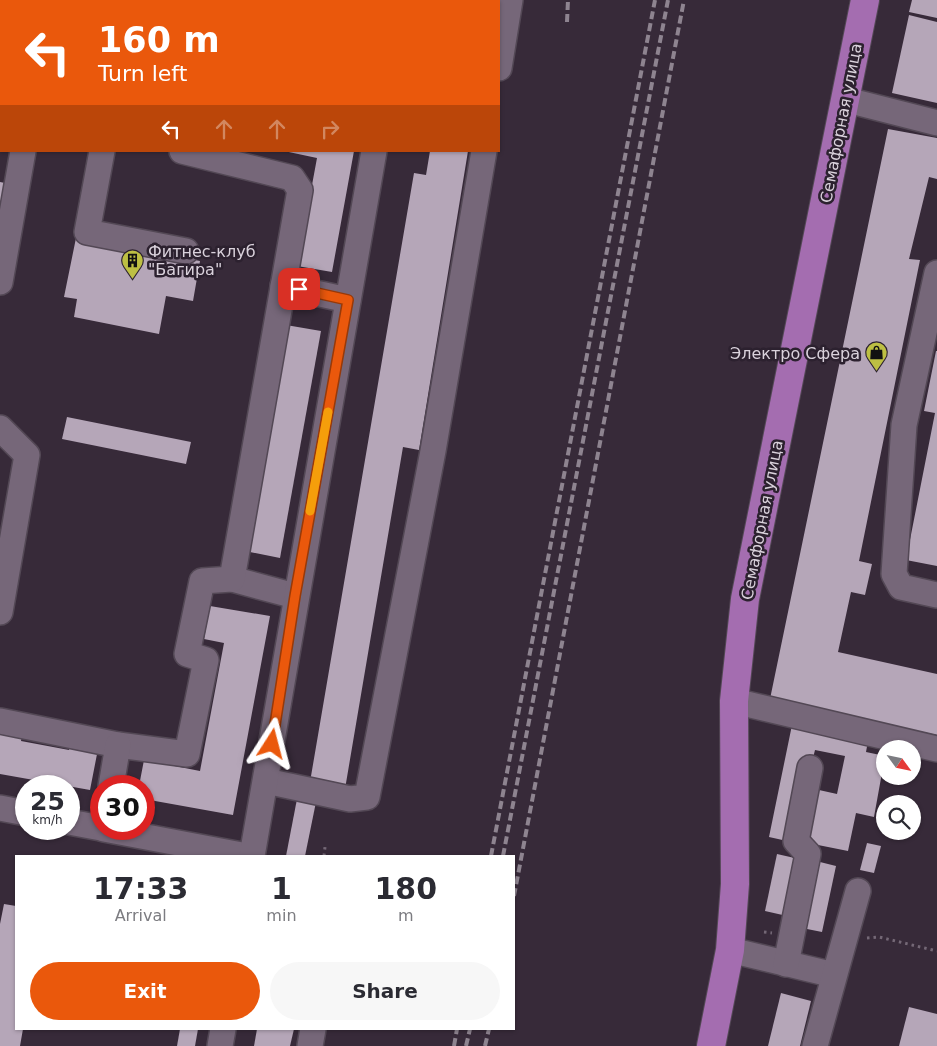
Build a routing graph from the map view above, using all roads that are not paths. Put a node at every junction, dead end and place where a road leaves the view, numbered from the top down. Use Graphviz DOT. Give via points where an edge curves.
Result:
graph roads {
  1 [pos="510,0"];
  2 [pos="865,0"];
  3 [pos="500,62"];
  4 [pos="846,100"];
  5 [pos="937,123"];
  6 [pos="102,152"];
  7 [pos="191,152"];
  8 [pos="374,152"];
  9 [pos="484,152"];
  10 [pos="229,156"];
  11 [pos="14,164"];
  12 [pos="186,251"];
  13 [pos="937,273"];
  14 [pos="0,282"];
  15 [pos="283,286"];
  16 [pos="348,300"];
  17 [pos="0,428"];
  18 [pos="232,579"];
  19 [pos="937,595"];
  20 [pos="295,596"];
  21 [pos="0,612"];
  22 [pos="734,701"];
  23 [pos="0,720"];
  24 [pos="118,745"];
  25 [pos="937,749"];
  26 [pos="810,768"];
  27 [pos="113,775"];
  28 [pos="266,781"];
  29 [pos="0,808"];
  30 [pos="15,811"];
  31 [pos="155,838"];
  32 [pos="242,855"];
  33 [pos="252,855"];
  34 [pos="858,891"];
  35 [pos="730,950"];
  36 [pos="786,964"];
  37 [pos="834,975"];
  38 [pos="223,1030"];
  39 [pos="313,1030"];
  40 [pos="220,1046"];
  41 [pos="310,1046"];
  42 [pos="711,1046"];
  43 [pos="815,1046"];
  1 -- 3 [label="street"];
  2 -- 4 [label="highway, Семафорная улица"];
  4 -- 5 [label="street"];
  4 -- 22 [label="highway, Семафорная улица" via="745,599"];
  6 -- 12 [label="street" via="87,232"];
  7 -- 10 [label="street"];
  8 -- 16 [label="street"];
  9 -- 28 [label="street" via="431,461 367,797 350,799"];
  10 -- 15 [label="street" via="292,178 300,190"];
  11 -- 14 [label="street"];
  13 -- 19 [label="street" via="904,425 894,574 901,587"];
  15 -- 16 [label="street"];
  15 -- 18 [label="street"];
  16 -- 20 [label="street"];
  17 -- 21 [label="street" via="26,455"];
  18 -- 20 [label="street"];
  18 -- 24 [label="street" via="202,581 187,654 206,660 187,754"];
  20 -- 28 [label="street"];
  22 -- 25 [label="street"];
  22 -- 35 [label="highway, Семафорная улица" via="735,884"];
  23 -- 24 [label="street"];
  24 -- 27 [label="street"];
  26 -- 36 [label="street" via="796,841 808,854"];
  28 -- 33 [label="street"];
  29 -- 30 [label="street"];
  31 -- 32 [label="street"];
  34 -- 37 [label="street"];
  35 -- 36 [label="street"];
  35 -- 42 [label="highway, Семафорная улица"];
  36 -- 37 [label="street"];
  37 -- 43 [label="street"];
  38 -- 40 [label="street"];
  39 -- 41 [label="street"];
}
